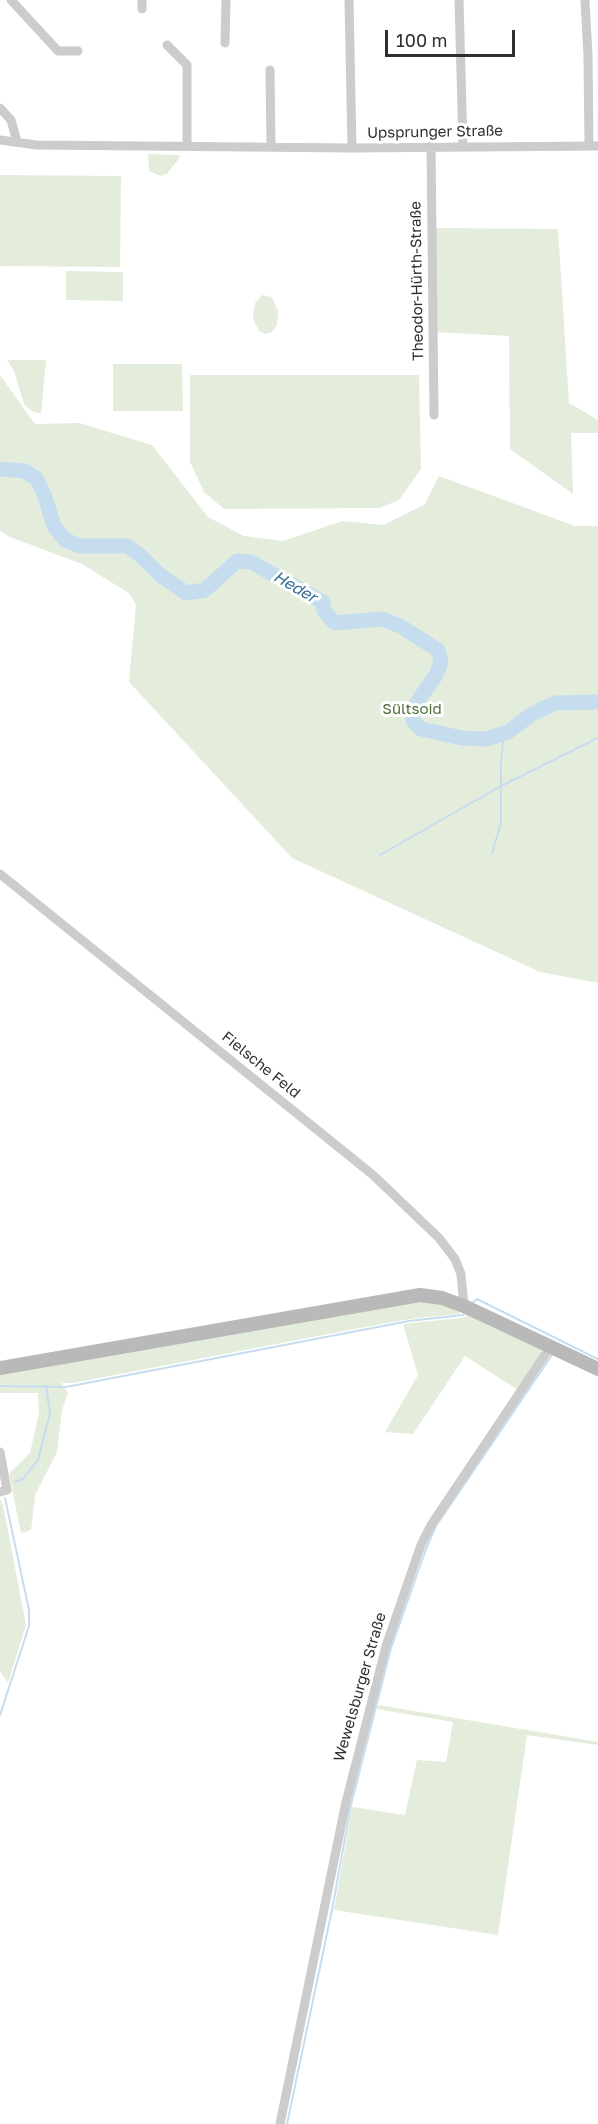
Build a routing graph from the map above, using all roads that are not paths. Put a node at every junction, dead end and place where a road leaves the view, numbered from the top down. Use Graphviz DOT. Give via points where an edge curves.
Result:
graph roads {
  1 [pos="11,0"];
  2 [pos="226,0"];
  3 [pos="349,0"];
  4 [pos="459,0"];
  5 [pos="585,0"];
  6 [pos="225,43"];
  7 [pos="166,45"];
  8 [pos="78,51"];
  9 [pos="593,56"];
  10 [pos="270,70"];
  11 [pos="0,108"];
  12 [pos="0,140"];
  13 [pos="17,142"];
  14 [pos="187,146"];
  15 [pos="431,146"];
  16 [pos="463,146"];
  17 [pos="593,146"];
  18 [pos="272,147"];
  19 [pos="352,148"];
  20 [pos="434,415"];
  21 [pos="0,874"];
  22 [pos="464,1306"];
  23 [pos="551,1346"];
  24 [pos="0,1368"];
  25 [pos="598,1369"];
  26 [pos="0,1452"];
  27 [pos="0,1492"];
  28 [pos="280,2124"];
  1 -- 8 [label="street" via="58,51"];
  2 -- 6 [label="street"];
  3 -- 19 [label="street"];
  4 -- 16 [label="street"];
  5 -- 9 [label="street"];
  7 -- 14 [label="street" via="187,65"];
  9 -- 17 [label="street"];
  10 -- 18 [label="street"];
  11 -- 13 [label="street" via="11,120"];
  12 -- 13 [label="street, Upsprunger Straße"];
  13 -- 14 [label="street, Upsprunger Straße"];
  14 -- 18 [label="street, Upsprunger Straße"];
  15 -- 16 [label="street, Upsprunger Straße"];
  15 -- 19 [label="street, Upsprunger Straße"];
  15 -- 20 [label="street, Theodor-Hürth-Straße"];
  16 -- 17 [label="street, Upsprunger Straße"];
  18 -- 19 [label="street, Upsprunger Straße"];
  21 -- 22 [label="street, Fielsche Feld" via="372,1175 439,1238 455,1259 461,1274"];
  22 -- 23 [label="main road"];
  22 -- 24 [label="main road" via="420,1295"];
  23 -- 25 [label="main road"];
  23 -- 28 [label="street, Wewelsburger Straße" via="431,1525 386,1646 346,1802"];
  26 -- 27 [label="street" via="7,1490"];
}
